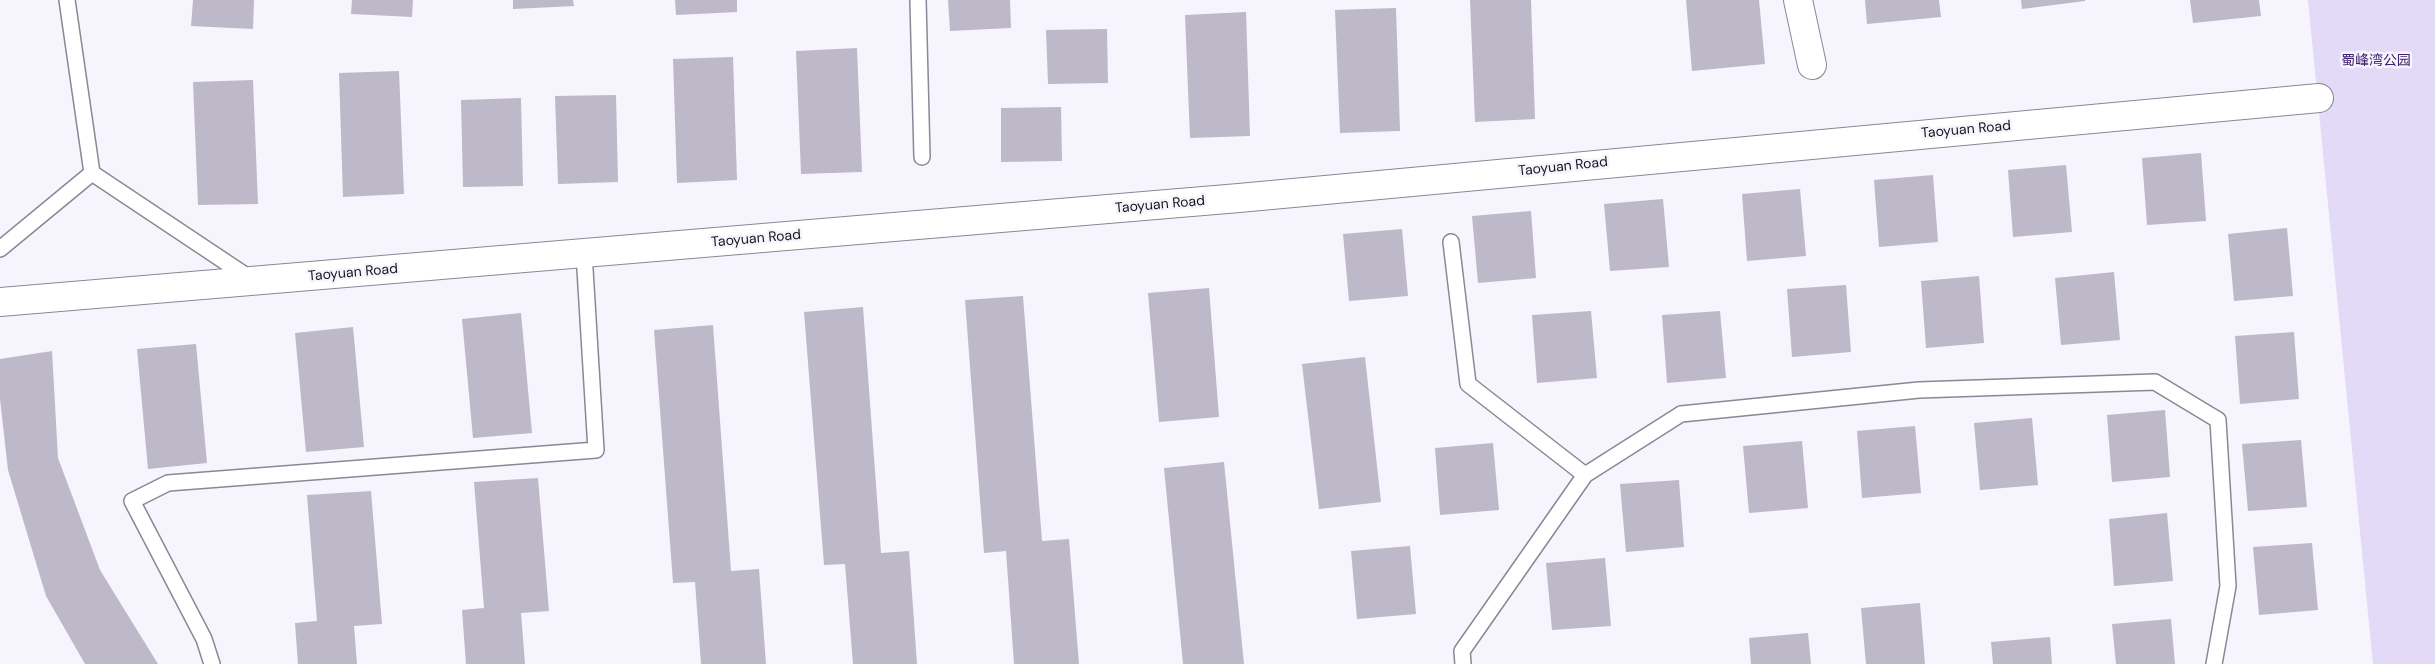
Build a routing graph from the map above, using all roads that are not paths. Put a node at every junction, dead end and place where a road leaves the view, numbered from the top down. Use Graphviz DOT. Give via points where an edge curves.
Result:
graph roads {
  1 [pos="67,0"];
  2 [pos="918,0"];
  3 [pos="1798,0"];
  4 [pos="1812,65"];
  5 [pos="2319,98"];
  6 [pos="922,157"];
  7 [pos="92,173"];
  8 [pos="1451,242"];
  9 [pos="0,249"];
  10 [pos="584,253"];
  11 [pos="254,281"];
  12 [pos="0,302"];
  13 [pos="1585,475"];
  14 [pos="212,664"];
  15 [pos="1463,664"];
  16 [pos="2214,664"];
  1 -- 7 [label="lane"];
  2 -- 6 [label="lane"];
  3 -- 4 [label="street"];
  5 -- 10 [label="street, Taoyuan Road" via="1239,198"];
  7 -- 9 [label="lane"];
  7 -- 11 [label="lane"];
  8 -- 13 [label="lane" via="1468,384"];
  10 -- 11 [label="street, Taoyuan Road"];
  10 -- 14 [label="lane" via="596,450 168,483 132,501 204,639"];
  11 -- 12 [label="street, Taoyuan Road"];
  13 -- 15 [label="lane" via="1462,651"];
  13 -- 16 [label="lane" via="1681,414 1919,390 2155,382 2218,420 2228,586"];
}
